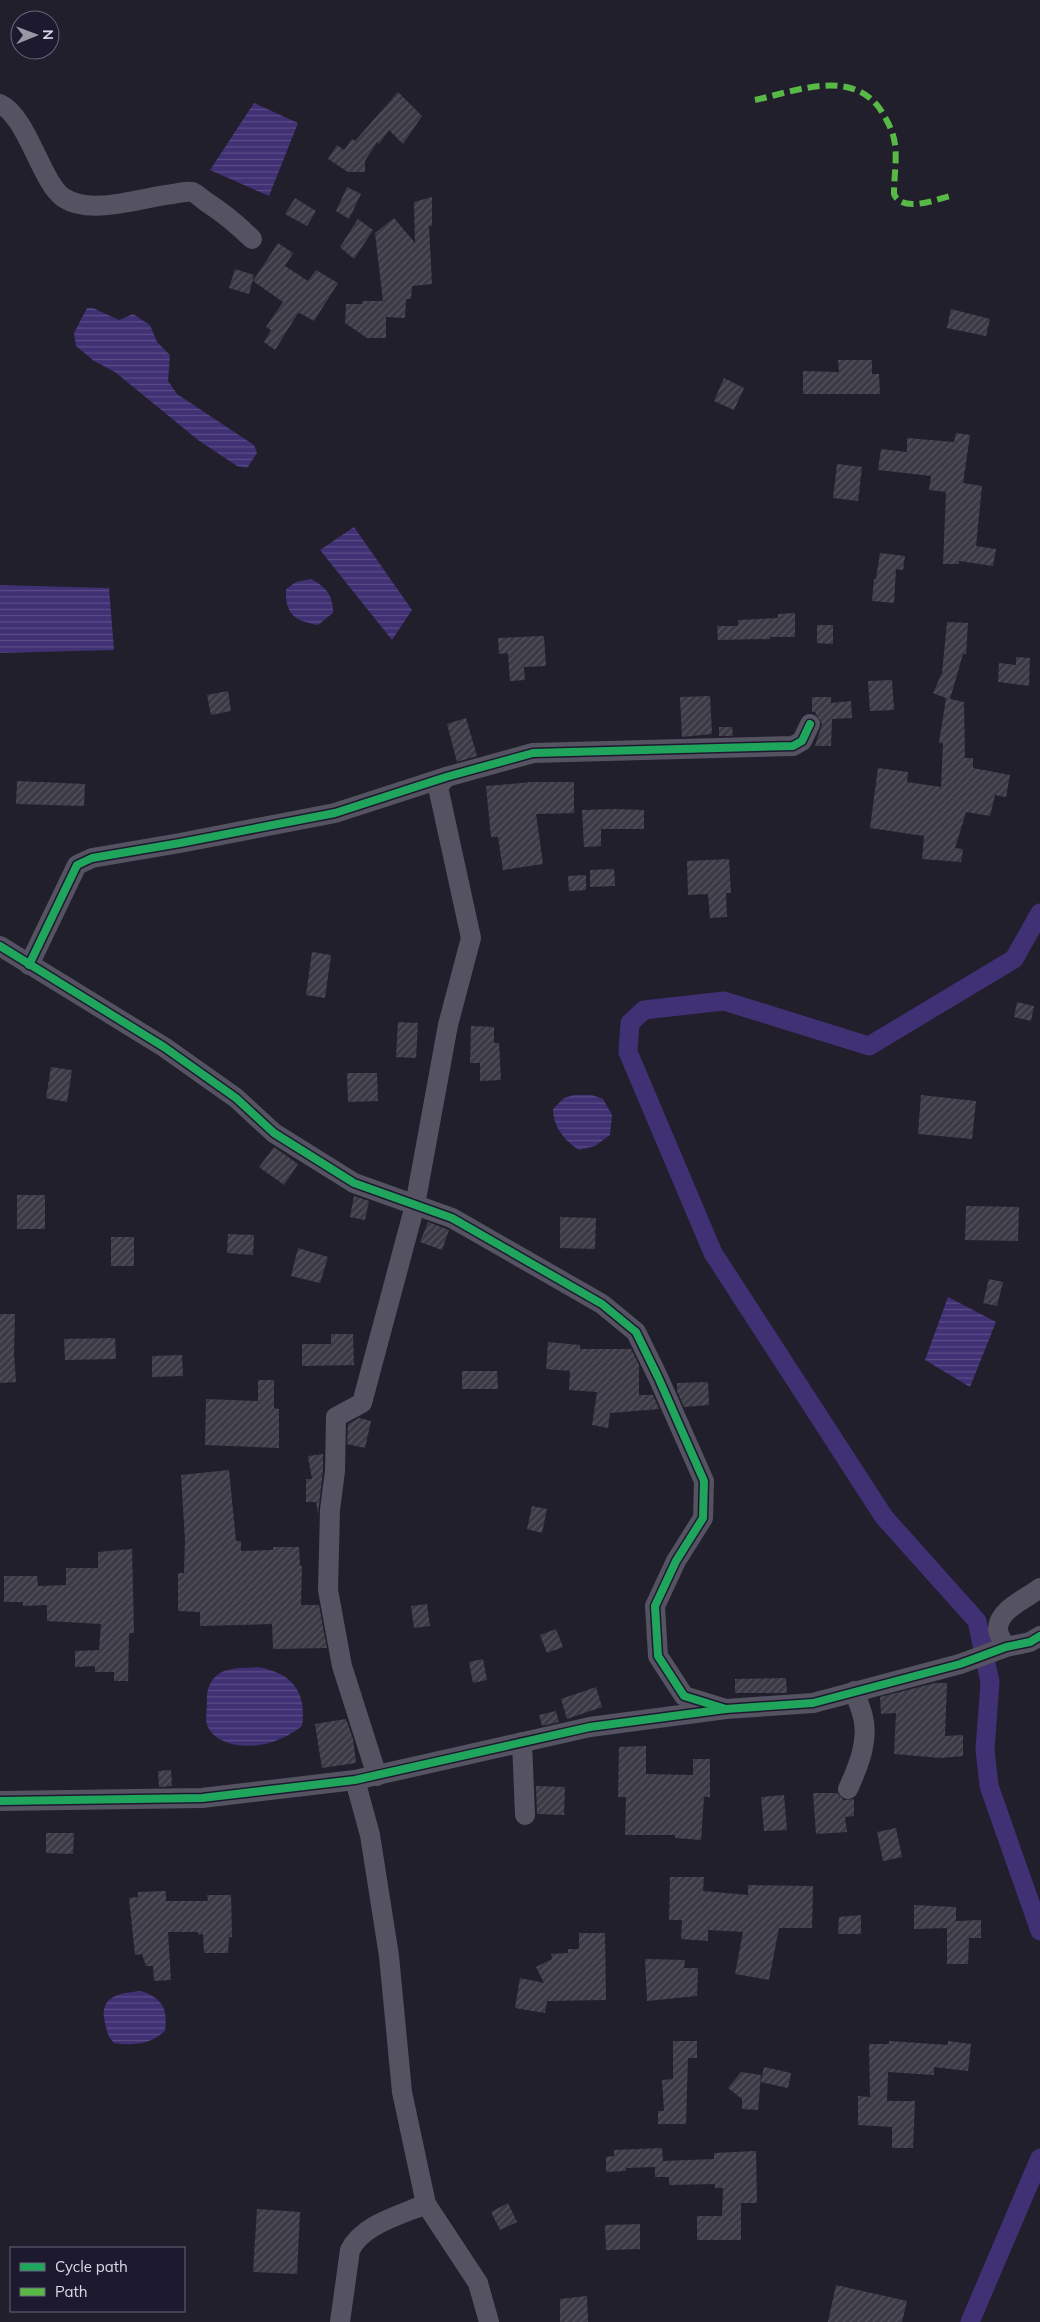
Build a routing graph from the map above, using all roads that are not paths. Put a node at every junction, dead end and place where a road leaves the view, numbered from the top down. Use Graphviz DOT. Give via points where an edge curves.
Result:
graph roads {
  1 [pos="0,104"];
  2 [pos="252,239"];
  3 [pos="810,724"];
  4 [pos="446,777"];
  5 [pos="0,946"];
  6 [pos="29,965"];
  7 [pos="415,1205"];
  8 [pos="1040,1588"];
  9 [pos="1040,1636"];
  10 [pos="1006,1647"];
  11 [pos="854,1691"];
  12 [pos="726,1709"];
  13 [pos="522,1742"];
  14 [pos="377,1776"];
  15 [pos="355,1780"];
  16 [pos="848,1789"];
  17 [pos="0,1801"];
  18 [pos="525,1815"];
  19 [pos="426,2204"];
  20 [pos="340,2322"];
  21 [pos="489,2322"];
  1 -- 2 [label="street" via="7,107 64,198 110,206 192,192 231,218"];
  3 -- 4 [label="street" via="802,741 793,746 533,753"];
  4 -- 6 [label="street" via="335,813 92,858 77,865"];
  4 -- 7 [label="street" via="438,787 471,938 448,1025"];
  5 -- 6 [label="street"];
  6 -- 7 [label="street" via="164,1046 236,1098 274,1133 354,1183"];
  7 -- 12 [label="street" via="452,1218 602,1304 636,1332 704,1481 703,1518 676,1561 655,1606 658,1656 684,1696"];
  7 -- 14 [label="street" via="362,1403 336,1417 328,1590 342,1666"];
  8 -- 10 [label="street" via="1005,1613 999,1622 998,1632"];
  9 -- 10 [label="street" via="1030,1642"];
  10 -- 11 [label="street" via="960,1664"];
  11 -- 12 [label="street" via="813,1703"];
  11 -- 16 [label="street" via="864,1718 864,1736 860,1761"];
  12 -- 13 [label="street" via="590,1727"];
  13 -- 14 [label="street"];
  13 -- 18 [label="street"];
  14 -- 15 [label="street"];
  15 -- 17 [label="street" via="202,1798"];
  15 -- 19 [label="street" via="370,1835 386,1938 402,2092"];
  19 -- 20 [label="street" via="355,2239 350,2250"];
  19 -- 21 [label="street" via="478,2283"];
}
